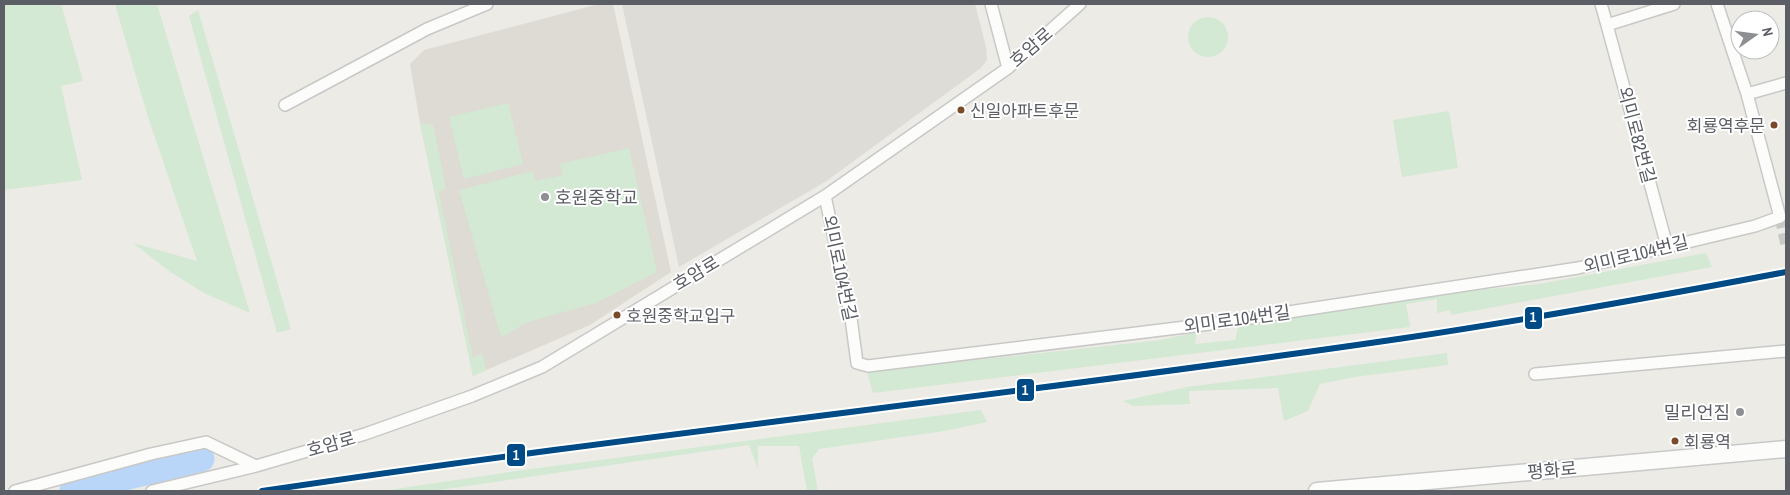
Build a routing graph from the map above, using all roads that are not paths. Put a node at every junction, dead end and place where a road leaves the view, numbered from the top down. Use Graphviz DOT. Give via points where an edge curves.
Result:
graph roads {
  1 [pos="487,4"];
  2 [pos="991,4"];
  3 [pos="1080,4"];
  4 [pos="1601,4"];
  5 [pos="1674,4"];
  6 [pos="1717,4"];
  7 [pos="1607,25"];
  8 [pos="1008,68"];
  9 [pos="1786,83"];
  10 [pos="1747,94"];
  11 [pos="285,106"];
  12 [pos="825,196"];
  13 [pos="1667,246"];
  14 [pos="1786,351"];
  15 [pos="1536,374"];
  16 [pos="1786,449"];
  17 [pos="256,466"];
  18 [pos="1408,487"];
  19 [pos="15,491"];
  20 [pos="152,491"];
  21 [pos="1317,491"];
  1 -- 11 [label="street" via="427,29"];
  2 -- 8 [label="street"];
  3 -- 8 [label="street, 호암로"];
  4 -- 7 [label="street, 외미로82번길"];
  5 -- 7 [label="street"];
  6 -- 10 [label="street"];
  7 -- 13 [label="street, 외미로82번길"];
  8 -- 12 [label="street, 호암로"];
  9 -- 10 [label="street"];
  10 -- 13 [label="street, 외미로104번길" via="1780,217 1755,226"];
  12 -- 13 [label="street, 외미로104번길" via="857,362 868,366 1219,322 1578,268"];
  12 -- 17 [label="street, 호암로" via="542,366 472,396 365,434"];
  14 -- 15 [label="street"];
  16 -- 18 [label="main road, 평화로"];
  17 -- 19 [label="street" via="206,442"];
  17 -- 20 [label="street, 호암로"];
  18 -- 21 [label="main road, 평화로"];
}
